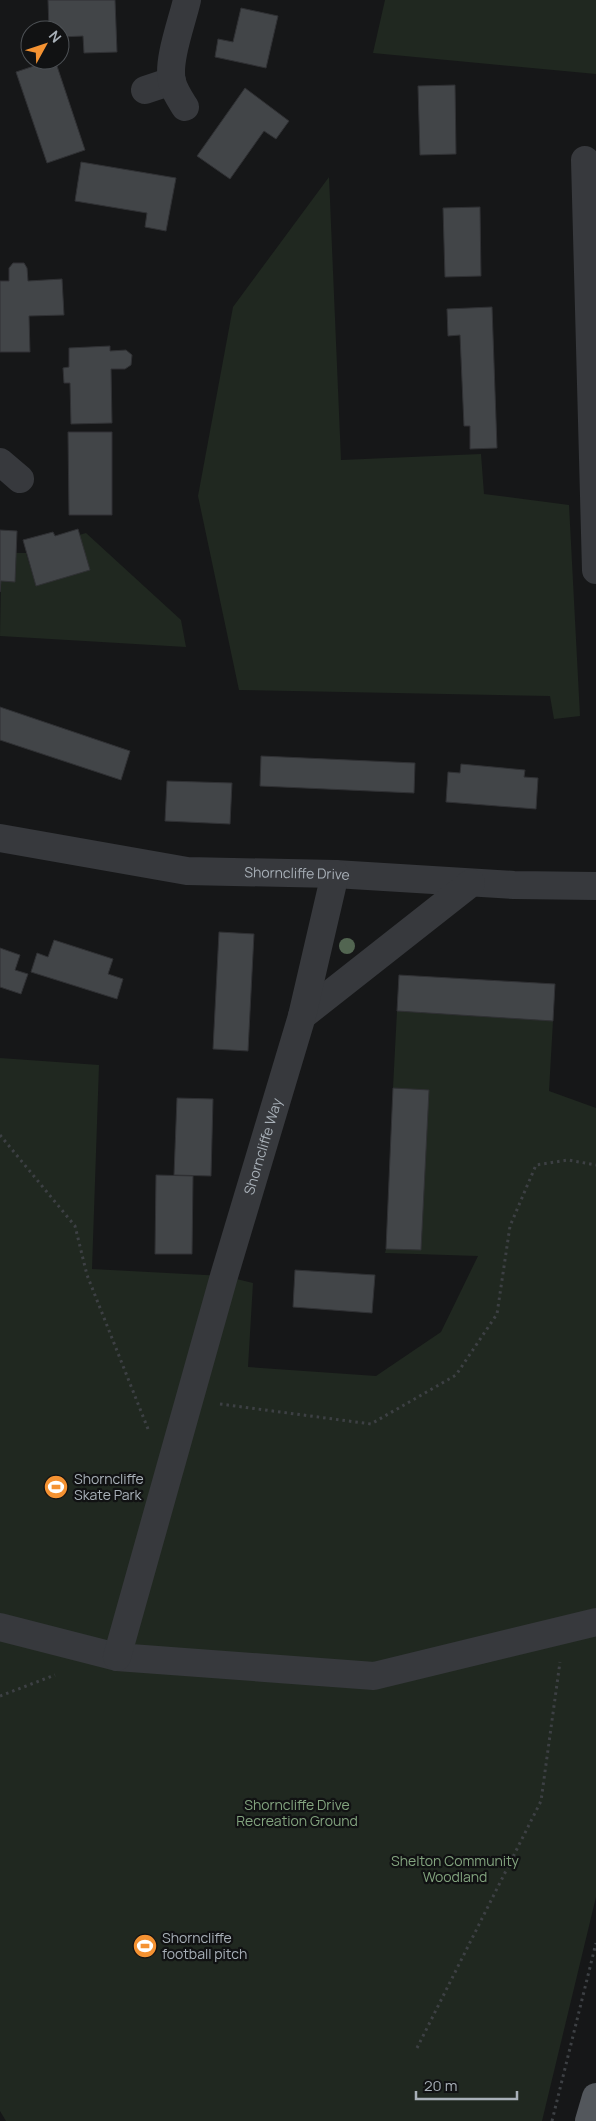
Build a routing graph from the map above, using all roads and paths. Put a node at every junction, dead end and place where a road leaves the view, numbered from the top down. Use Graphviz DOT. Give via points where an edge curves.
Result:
graph roads {
  1 [pos="187,0"];
  2 [pos="172,81"];
  3 [pos="145,90"];
  4 [pos="186,107"];
  5 [pos="585,160"];
  6 [pos="596,570"];
  7 [pos="0,838"];
  8 [pos="334,874"];
  9 [pos="471,883"];
  10 [pos="596,886"];
  11 [pos="302,1016"];
  12 [pos="0,1135"];
  13 [pos="596,1165"];
  14 [pos="190,1399"];
  15 [pos="149,1433"];
  16 [pos="596,1622"];
  17 [pos="0,1626"];
  18 [pos="564,1629"];
  19 [pos="117,1657"];
  20 [pos="596,1944"];
  21 [pos="417,2048"];
  22 [pos="596,2097"];
  23 [pos="552,2121"];
  24 [pos="589,2121"];
  1 -- 2 [label="street" via="171,65"];
  2 -- 3 [label="street"];
  2 -- 4 [label="street"];
  5 -- 6 [label="street"];
  7 -- 8 [label="street, Shorncliffe Drive" via="186,871"];
  8 -- 9 [label="street, Shorncliffe Drive"];
  8 -- 11 [label="street, Shorncliffe Way"];
  9 -- 10 [label="street, Shorncliffe Drive"];
  9 -- 11 [label="street"];
  11 -- 14 [label="street, Shorncliffe Way"];
  12 -- 15 [label="path" via="75,1226 88,1275"];
  13 -- 14 [label="path" via="568,1160 536,1165 510,1226 497,1314 456,1375 371,1424"];
  14 -- 19 [label="street, Shorncliffe Way"];
  16 -- 18 [label="street"];
  17 -- 19 [label="street"];
  18 -- 19 [label="street" via="374,1676"];
  18 -- 21 [label="path" via="541,1801"];
  20 -- 23 [label="path"];
  22 -- 24 [label="main road"];
}
